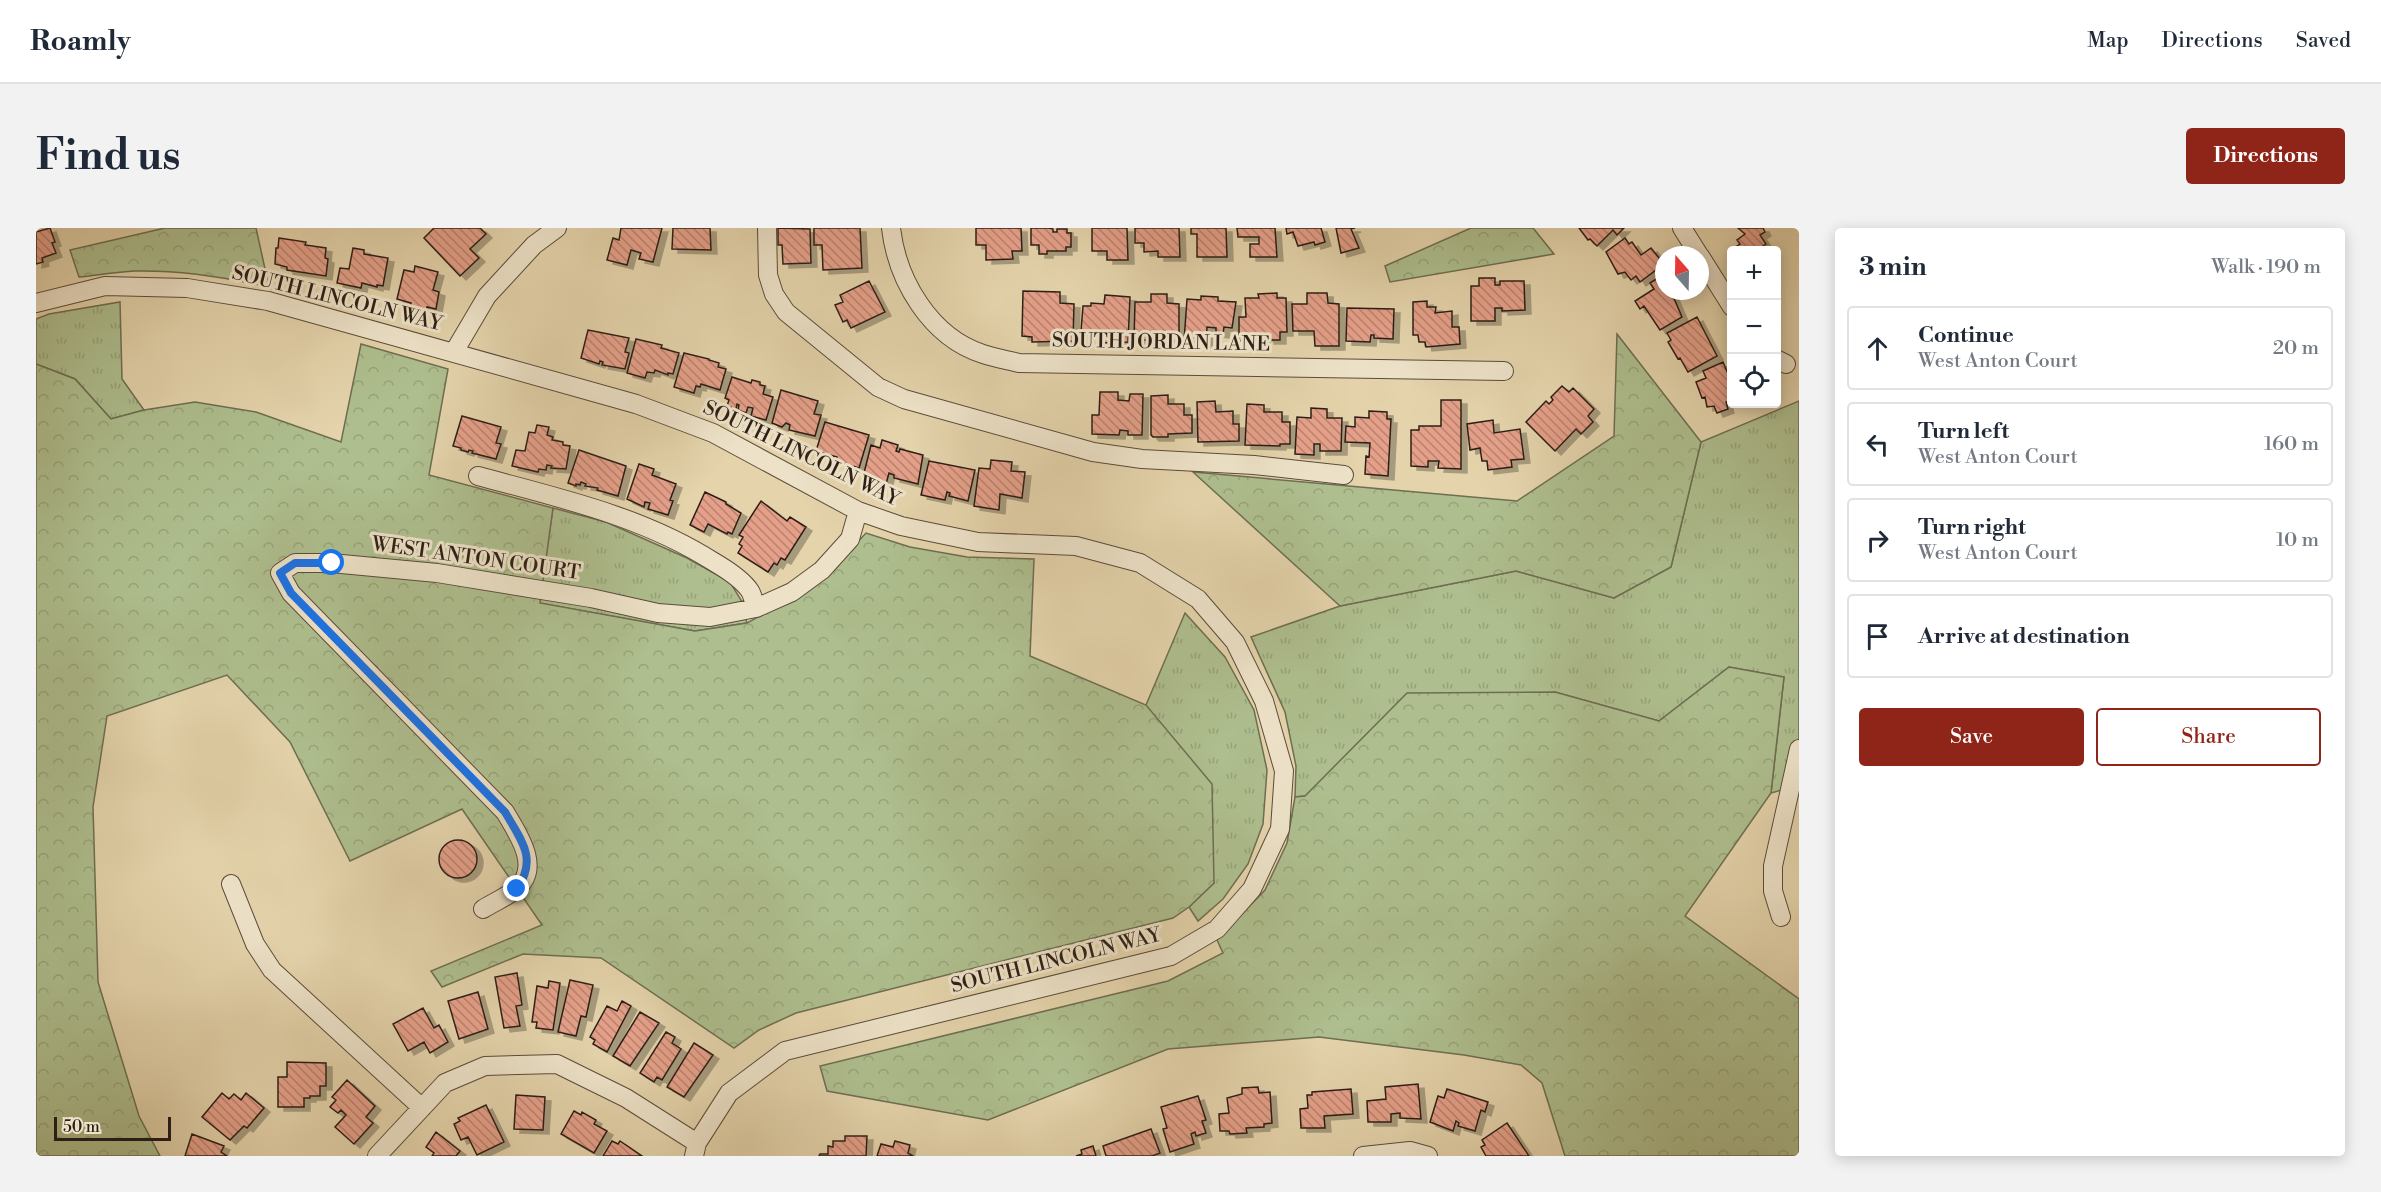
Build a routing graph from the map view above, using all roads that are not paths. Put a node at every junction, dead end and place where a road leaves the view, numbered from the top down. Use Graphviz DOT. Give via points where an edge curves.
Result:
graph roads {
  1 [pos="557,228"];
  2 [pos="767,228"];
  3 [pos="891,228"];
  4 [pos="1682,228"];
  5 [pos="1694,246"];
  6 [pos="1709,271"];
  7 [pos="1727,300"];
  8 [pos="36,303"];
  9 [pos="454,352"];
  10 [pos="1504,371"];
  11 [pos="1344,474"];
  12 [pos="478,476"];
  13 [pos="858,511"];
  14 [pos="756,608"];
  15 [pos="1799,749"];
  16 [pos="231,884"];
  17 [pos="483,909"];
  18 [pos="1781,917"];
  19 [pos="422,1108"];
  20 [pos="696,1150"];
  21 [pos="377,1156"];
  22 [pos="1363,1156"];
  23 [pos="1428,1156"];
  1 -- 9 [label="street" via="534,244 487,296"];
  2 -- 11 [label="street" via="768,275 786,312 878,387 904,399 1093,452"];
  3 -- 10 [label="street, SOUTH JORDAN LANE" via="900,267 918,305 951,338 981,354 1019,363"];
  4 -- 5 [label="street"];
  6 -- 7 [label="street"];
  8 -- 9 [label="street, SOUTH LINCOLN WAY" via="105,286 187,288 268,301"];
  9 -- 13 [label="street, SOUTH LINCOLN WAY" via="636,404 712,433"];
  12 -- 14 [label="street" via="638,522 730,572 750,591"];
  13 -- 14 [label="street, WEST ANTON COURT" via="850,538 822,570 792,592"];
  13 -- 20 [label="street, SOUTH LINCOLN WAY" via="901,526 978,542 1076,546 1140,563 1198,599 1235,642 1264,701 1284,771 1280,829 1252,889 1216,929 1170,956 785,1051 729,1093"];
  14 -- 17 [label="street, WEST ANTON COURT" via="710,617 658,613 437,573 332,563 295,563 280,573 291,593 505,812 522,841 528,860 527,874 517,889"];
  15 -- 18 [label="street" via="1773,866 1773,891"];
  16 -- 19 [label="street" via="245,924 264,960"];
  19 -- 20 [label="street" via="445,1083 485,1066 557,1064 626,1098"];
  19 -- 21 [label="street"];
  22 -- 23 [label="street" via="1410,1151"];
}
